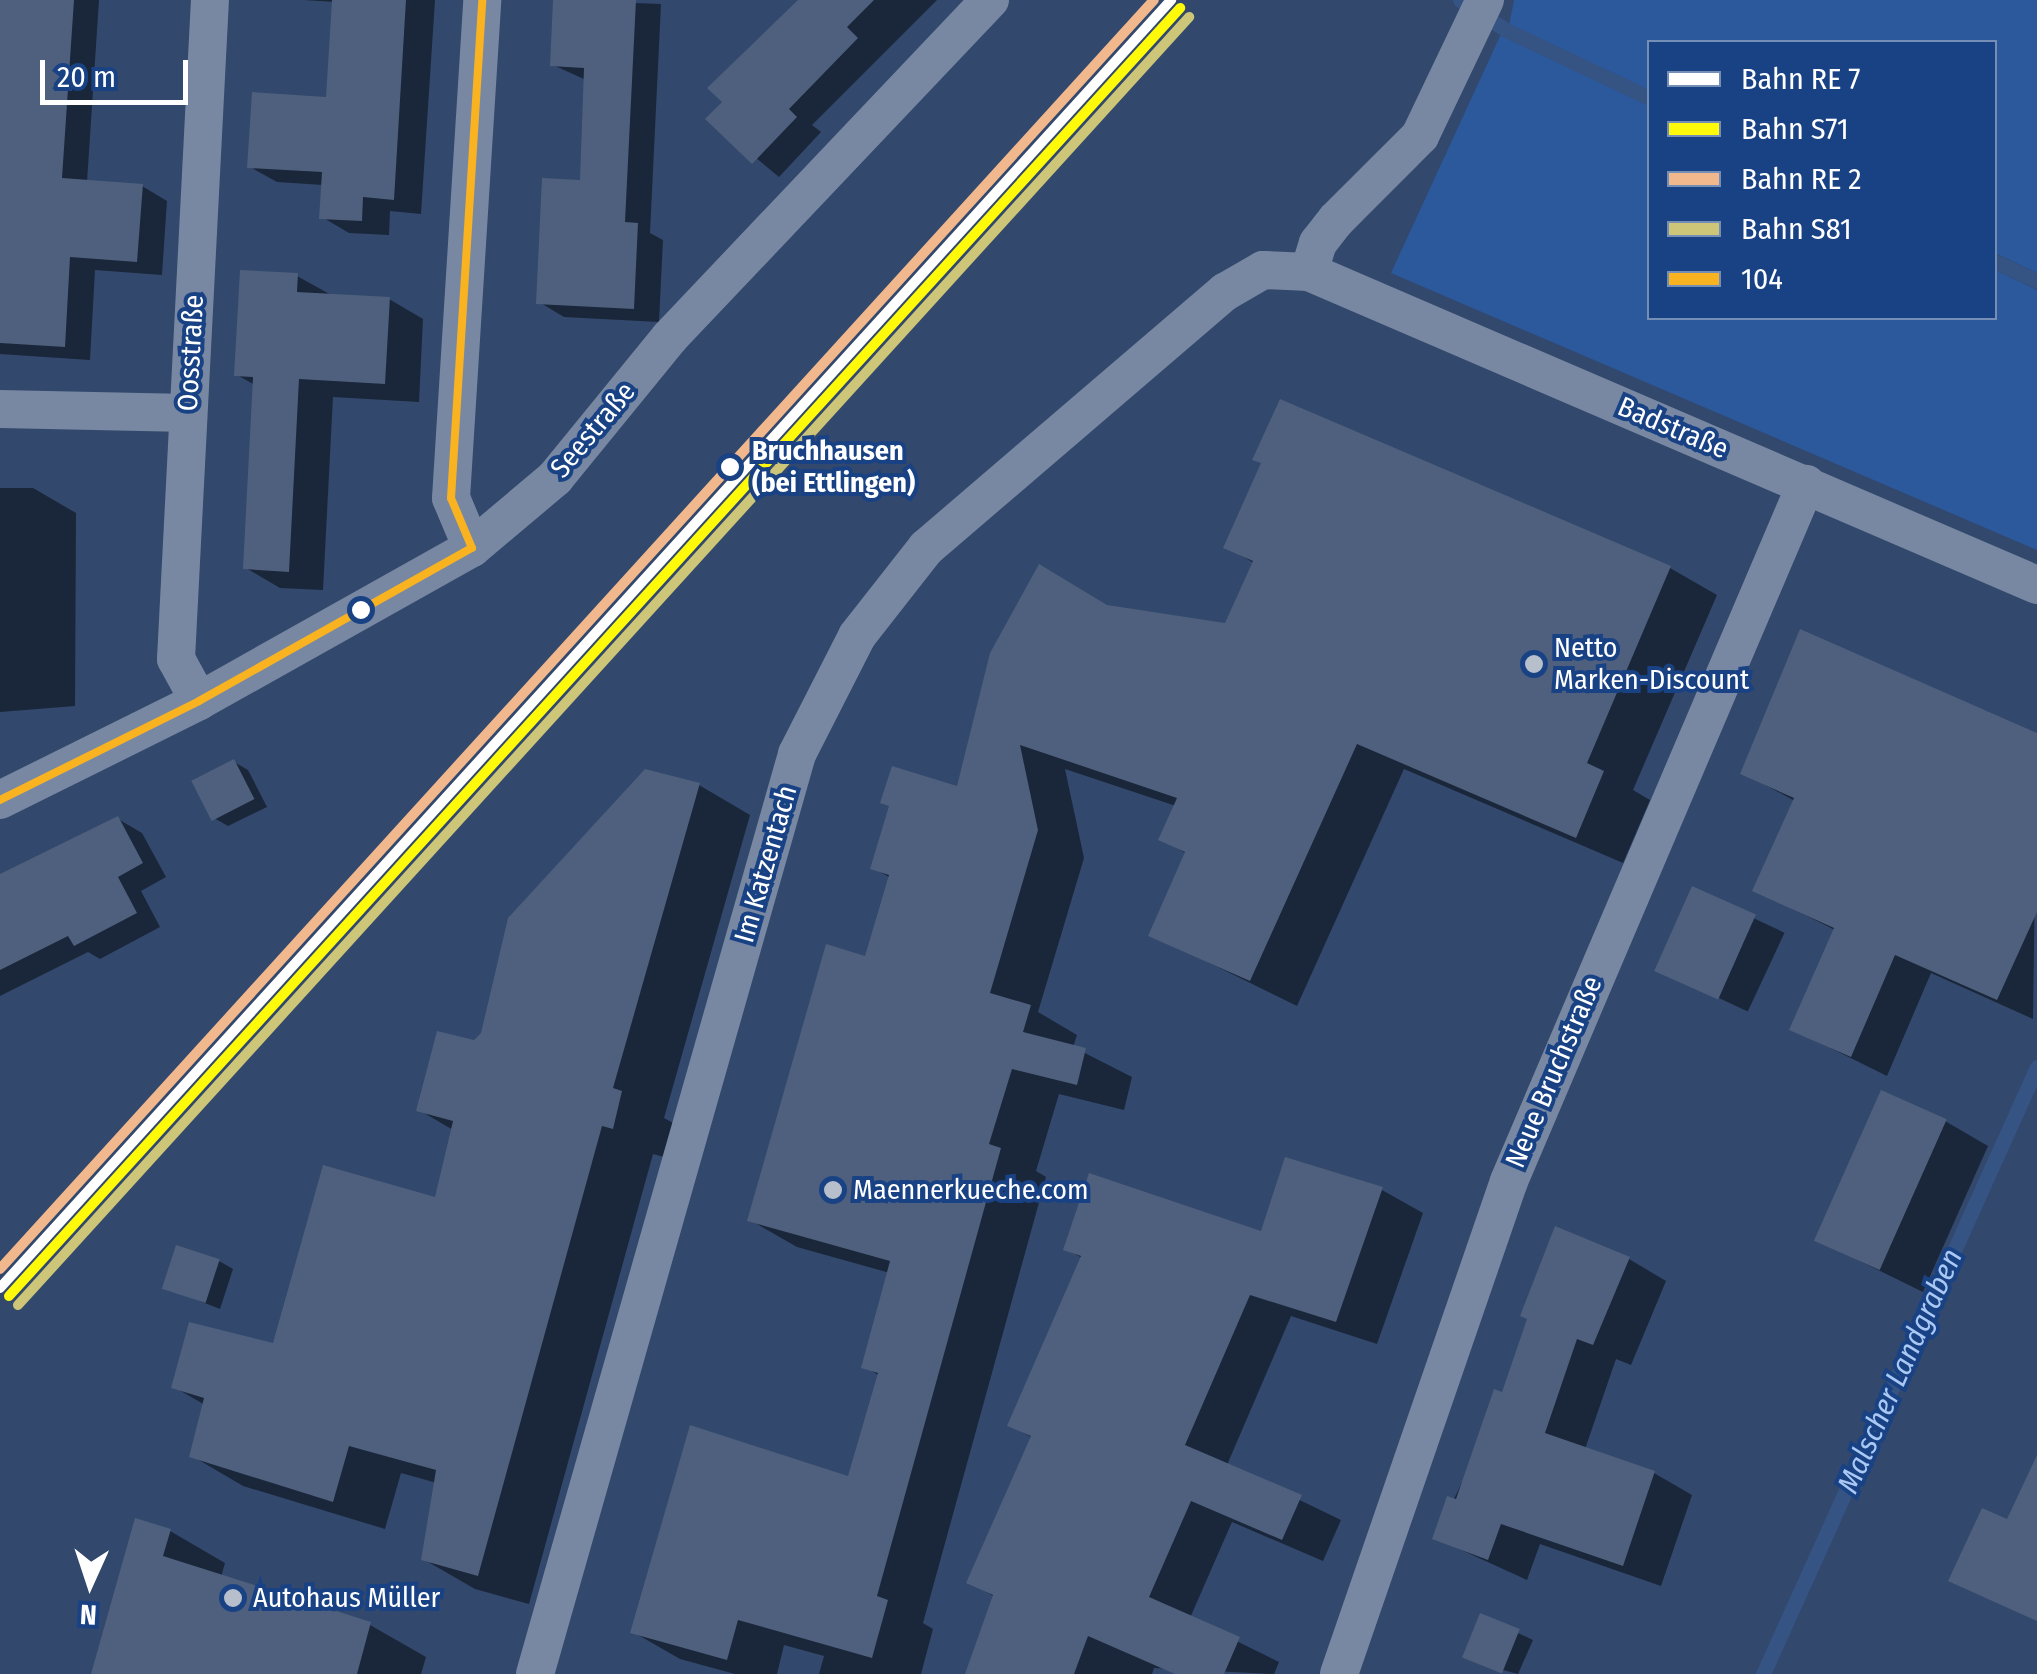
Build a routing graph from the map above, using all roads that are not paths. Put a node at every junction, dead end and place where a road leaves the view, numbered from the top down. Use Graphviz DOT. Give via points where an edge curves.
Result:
graph roads {
  1 [pos="210,0"];
  2 [pos="482,0"];
  3 [pos="990,0"];
  4 [pos="1484,0"];
  5 [pos="1309,272"];
  6 [pos="0,409"];
  7 [pos="188,413"];
  8 [pos="1806,484"];
  9 [pos="472,548"];
  10 [pos="2037,585"];
  11 [pos="199,701"];
  12 [pos="0,800"];
  13 [pos="536,1674"];
  14 [pos="1339,1674"];
  1 -- 7 [label="street, Oosstraße"];
  2 -- 9 [label="street" via="451,498"];
  3 -- 9 [label="street, Seestraße" via="670,337 556,478"];
  4 -- 5 [label="street" via="1420,136 1336,220 1318,243"];
  5 -- 8 [label="street, Badstraße"];
  5 -- 13 [label="street, Im Katzentach" via="1263,270 1204,308 926,548 858,636 797,754"];
  6 -- 7 [label="street"];
  7 -- 11 [label="street, Oosstraße" via="176,659"];
  8 -- 10 [label="street, Badstraße"];
  8 -- 14 [label="street, Neue Bruchstraße" via="1509,1181"];
  9 -- 11 [label="street, Seestraße"];
  11 -- 12 [label="street, Seestraße"];
}
